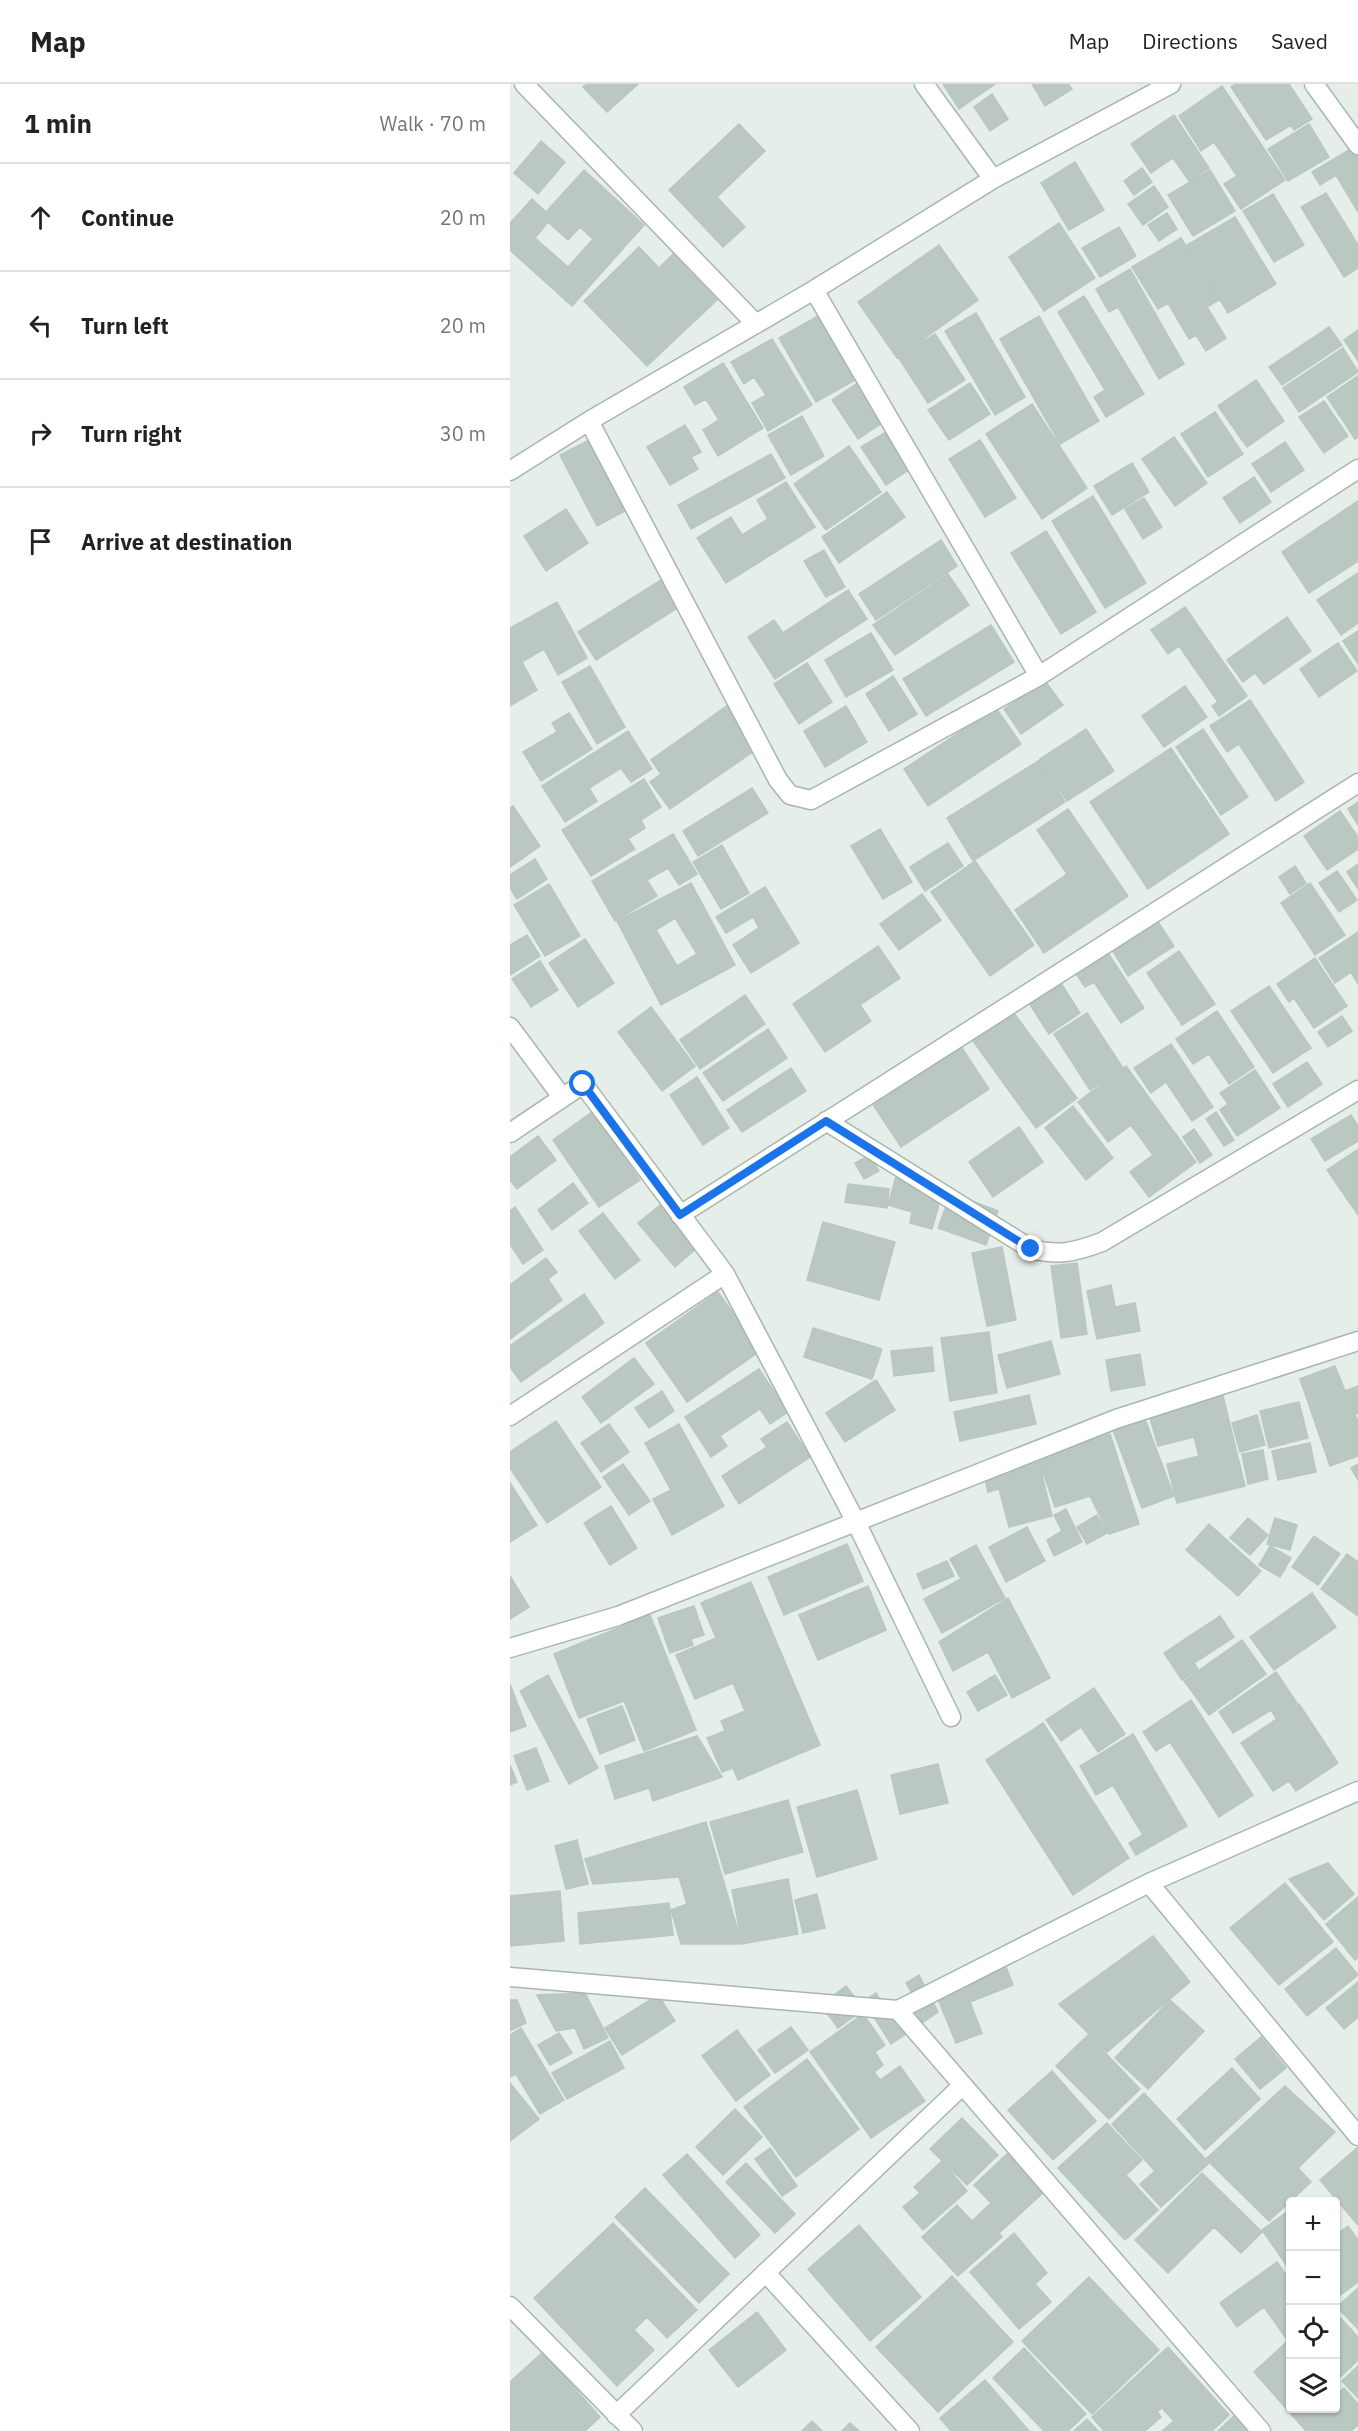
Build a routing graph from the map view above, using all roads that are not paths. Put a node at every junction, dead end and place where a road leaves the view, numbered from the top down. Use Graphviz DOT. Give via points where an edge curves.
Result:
graph roads {
  1 [pos="524,84"];
  2 [pos="924,84"];
  3 [pos="1171,84"];
  4 [pos="1314,84"];
  5 [pos="1358,145"];
  6 [pos="993,179"];
  7 [pos="814,291"];
  8 [pos="756,324"];
  9 [pos="589,421"];
  10 [pos="1358,469"];
  11 [pos="510,471"];
  12 [pos="1040,676"];
  13 [pos="1358,783"];
  14 [pos="510,1027"];
  15 [pos="1358,1090"];
  16 [pos="562,1097"];
  17 [pos="826,1121"];
  18 [pos="510,1132"];
  19 [pos="680,1215"];
  20 [pos="725,1274"];
  21 [pos="1358,1341"];
  22 [pos="510,1416"];
  23 [pos="856,1522"];
  24 [pos="510,1648"];
  25 [pos="951,1717"];
  26 [pos="1358,1791"];
  27 [pos="1149,1883"];
  28 [pos="510,1977"];
  29 [pos="898,2010"];
  30 [pos="963,2085"];
  31 [pos="1358,2136"];
  32 [pos="767,2274"];
  33 [pos="510,2306"];
  34 [pos="616,2415"];
  35 [pos="633,2431"];
  36 [pos="910,2431"];
  37 [pos="1261,2431"];
  1 -- 8 [label="street"];
  2 -- 6 [label="street"];
  3 -- 6 [label="street"];
  4 -- 5 [label="street"];
  6 -- 7 [label="street"];
  7 -- 8 [label="street"];
  7 -- 12 [label="street"];
  8 -- 9 [label="street"];
  9 -- 11 [label="street"];
  9 -- 12 [label="street" via="777,780 790,795 811,800"];
  10 -- 12 [label="street"];
  13 -- 17 [label="street"];
  14 -- 16 [label="street"];
  15 -- 17 [label="street" via="1102,1242 1076,1252 1052,1254 1031,1249"];
  16 -- 18 [label="street"];
  16 -- 19 [label="street" via="583,1084"];
  17 -- 19 [label="street"];
  19 -- 20 [label="street"];
  20 -- 22 [label="street"];
  20 -- 23 [label="street"];
  21 -- 23 [label="street" via="1116,1419"];
  23 -- 24 [label="street" via="618,1616"];
  23 -- 25 [label="street"];
  26 -- 27 [label="street"];
  27 -- 29 [label="street"];
  27 -- 31 [label="street"];
  28 -- 29 [label="street"];
  29 -- 30 [label="street"];
  30 -- 32 [label="street"];
  30 -- 37 [label="street"];
  32 -- 34 [label="street"];
  32 -- 36 [label="street"];
  33 -- 34 [label="street"];
  34 -- 35 [label="street"];
}
